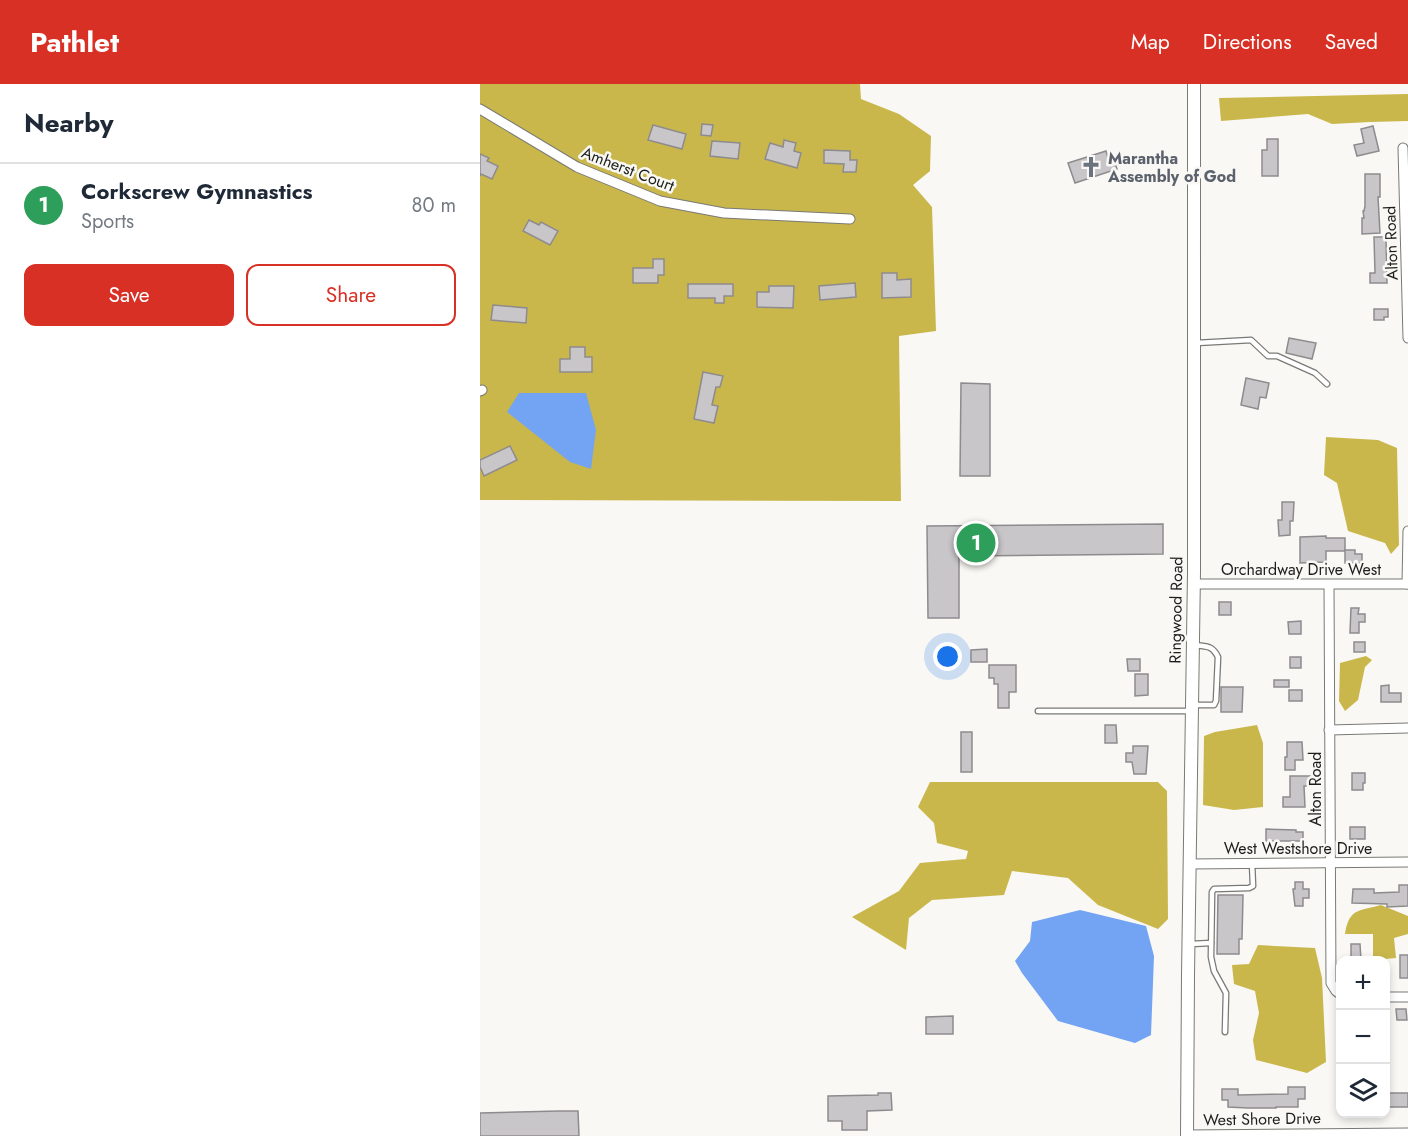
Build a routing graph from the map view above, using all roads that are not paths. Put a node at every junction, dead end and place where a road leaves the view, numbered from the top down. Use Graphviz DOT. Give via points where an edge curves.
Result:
graph roads {
  1 [pos="1194,84"];
  2 [pos="480,109"];
  3 [pos="1403,148"];
  4 [pos="1406,182"];
  5 [pos="850,219"];
  6 [pos="1408,311"];
  7 [pos="1408,338"];
  8 [pos="1194,343"];
  9 [pos="1327,384"];
  10 [pos="1408,531"];
  11 [pos="1193,584"];
  12 [pos="1408,584"];
  13 [pos="1329,585"];
  14 [pos="1192,644"];
  15 [pos="1191,708"];
  16 [pos="1038,711"];
  17 [pos="1408,728"];
  18 [pos="1329,730"];
  19 [pos="1408,862"];
  20 [pos="1252,863"];
  21 [pos="1189,864"];
  22 [pos="1330,864"];
  23 [pos="1211,943"];
  24 [pos="1188,944"];
  25 [pos="1336,989"];
  26 [pos="1408,997"];
  27 [pos="1390,998"];
  28 [pos="1225,1032"];
  29 [pos="1408,1132"];
  30 [pos="1187,1135"];
  1 -- 8 [label="street, Ringwood Road"];
  2 -- 5 [label="street, Amherst Court" via="577,167 660,201 724,213"];
  3 -- 4 [label="street, Alton Road"];
  4 -- 6 [label="street, Alton Road"];
  6 -- 7 [label="street, Alton Road"];
  8 -- 9 [label="lane" via="1251,340 1268,356 1315,372"];
  8 -- 11 [label="street, Ringwood Road"];
  10 -- 12 [label="street"];
  11 -- 13 [label="street, Orchardway Drive West"];
  11 -- 14 [label="street, Ringwood Road"];
  12 -- 13 [label="street, Orchardway Drive West"];
  13 -- 18 [label="street, Alton Road"];
  14 -- 15 [label="street, Ringwood Road"];
  14 -- 15 [label="lane" via="1211,647 1218,657 1214,705"];
  15 -- 16 [label="lane"];
  15 -- 21 [label="street, Ringwood Road"];
  17 -- 18 [label="street"];
  18 -- 22 [label="street, Alton Road"];
  19 -- 22 [label="street, West Westshore Drive"];
  20 -- 21 [label="street, West Westshore Drive"];
  20 -- 22 [label="street, West Westshore Drive"];
  20 -- 23 [label="lane" via="1253,886 1212,892"];
  21 -- 24 [label="street, Ringwood Road"];
  22 -- 25 [label="street, Alton Road" via="1331,983"];
  23 -- 24 [label="lane"];
  23 -- 28 [label="lane" via="1214,971 1227,993"];
  24 -- 30 [label="street, Ringwood Road"];
  26 -- 27 [label="street"];
  29 -- 30 [label="street, West Shore Drive"];
}
